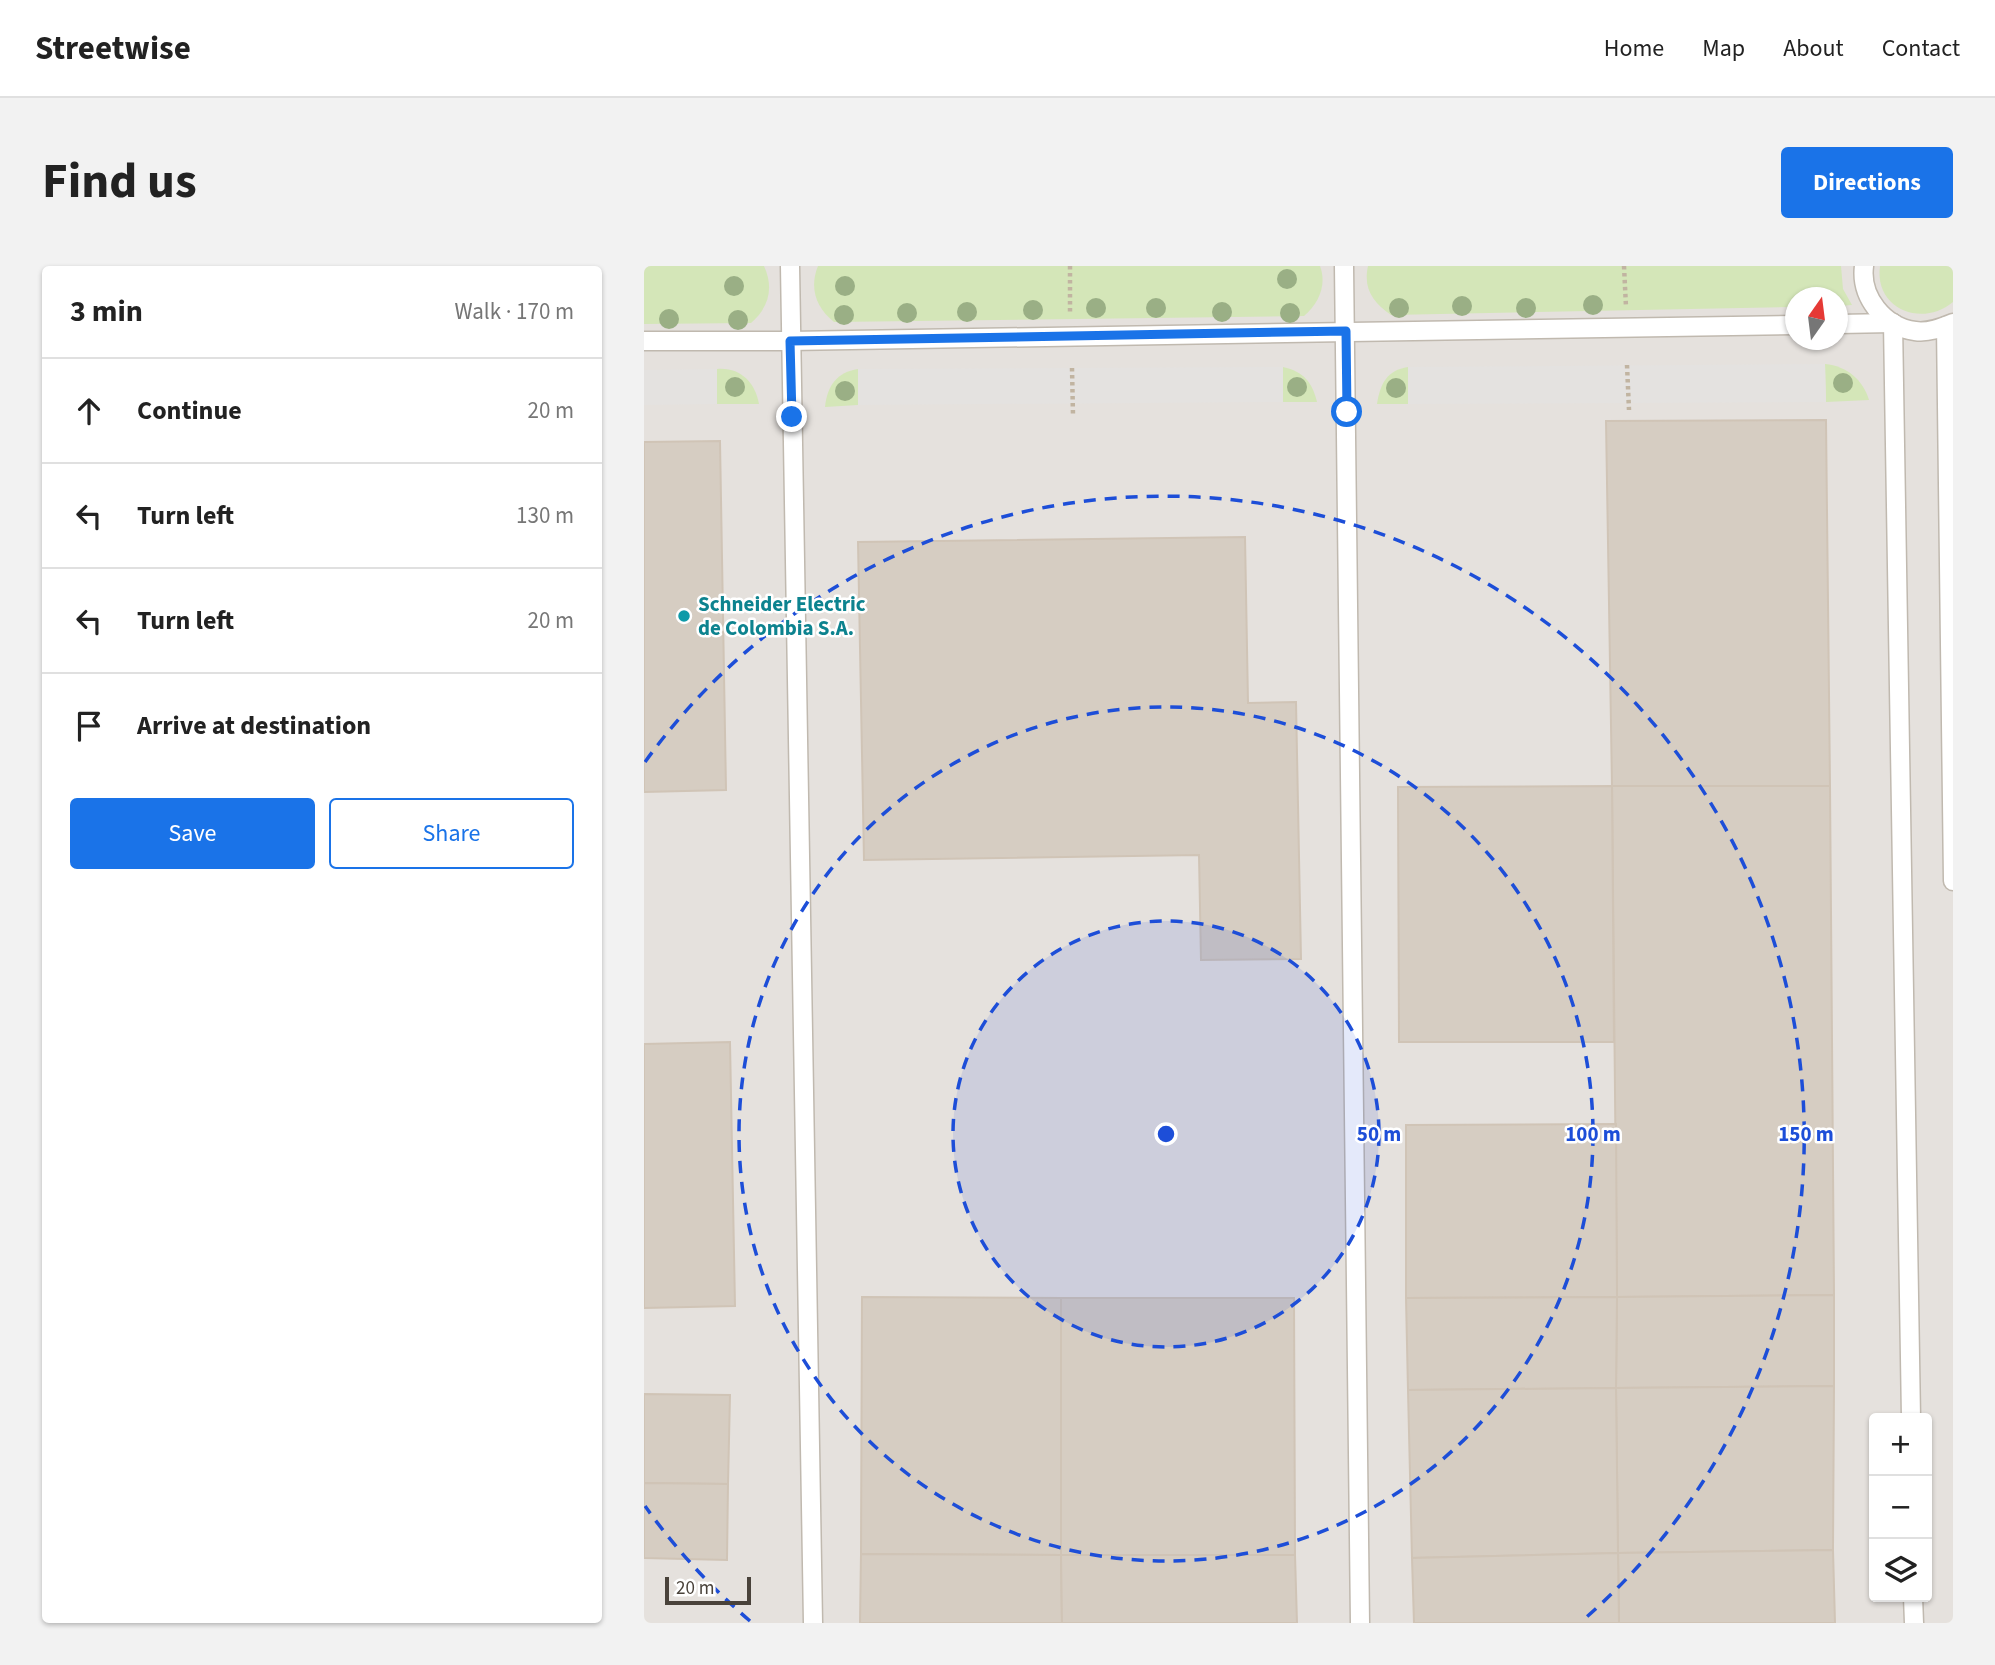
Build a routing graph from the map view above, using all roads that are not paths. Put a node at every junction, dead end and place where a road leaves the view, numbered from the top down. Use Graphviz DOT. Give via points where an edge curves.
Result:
graph roads {
  1 [pos="790,266"];
  2 [pos="1344,266"];
  3 [pos="1864,266"];
  4 [pos="1893,323"];
  5 [pos="1848,324"];
  6 [pos="1950,324"];
  7 [pos="1785,325"];
  8 [pos="1346,331"];
  9 [pos="644,341"];
  10 [pos="790,341"];
  11 [pos="1953,881"];
  12 [pos="1910,1413"];
  13 [pos="1913,1602"];
  14 [pos="813,1623"];
  15 [pos="1360,1623"];
  16 [pos="1914,1623"];
  1 -- 10 [label="lane"];
  2 -- 8 [label="lane"];
  3 -- 4 [label="lane" via="1867,295 1878,312"];
  4 -- 5 [label="lane"];
  4 -- 6 [label="lane" via="1914,331"];
  4 -- 12 [label="lane"];
  6 -- 11 [label="lane"];
  7 -- 8 [label="lane"];
  8 -- 10 [label="lane"];
  8 -- 15 [label="lane"];
  9 -- 10 [label="lane"];
  10 -- 14 [label="lane"];
  13 -- 16 [label="lane"];
}
